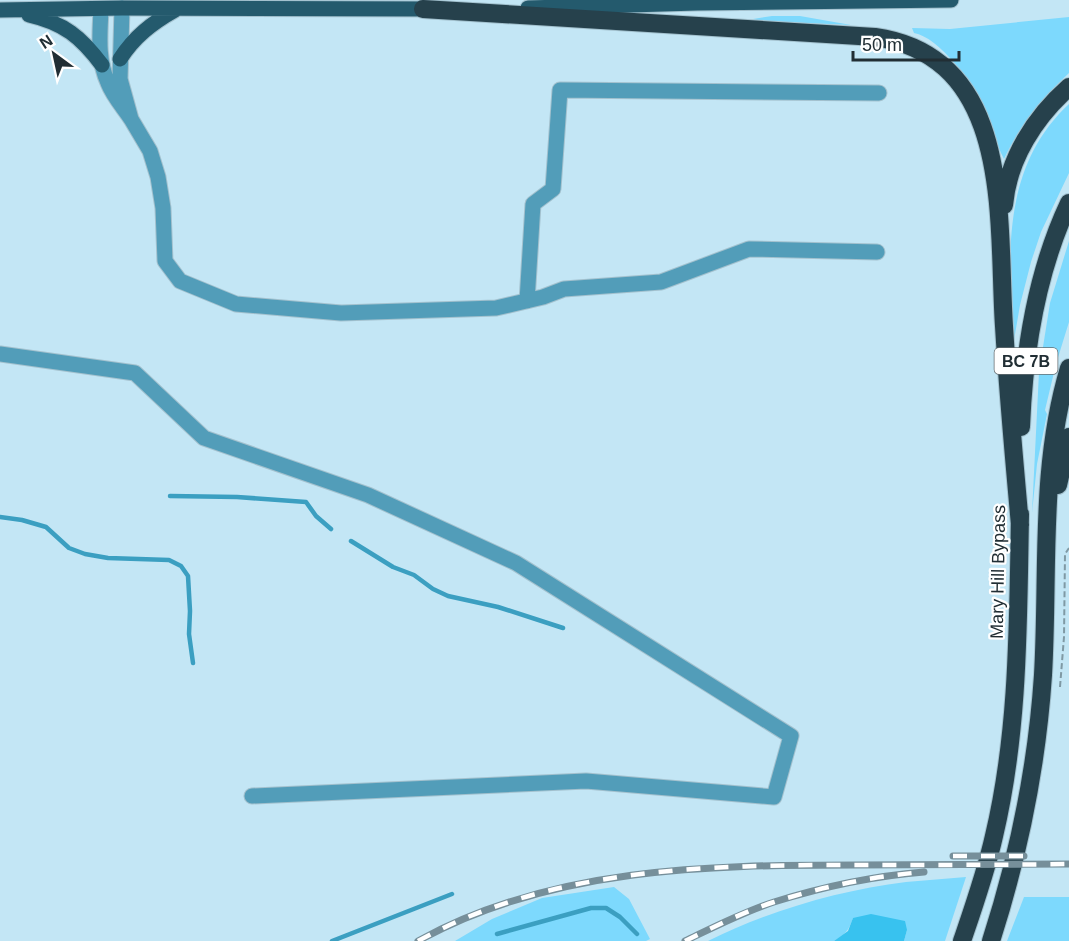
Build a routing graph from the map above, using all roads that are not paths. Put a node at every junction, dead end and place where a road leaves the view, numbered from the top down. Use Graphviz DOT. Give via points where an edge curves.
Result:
graph roads {
  1 [pos="951,0"];
  2 [pos="101,4"];
  3 [pos="122,4"];
  4 [pos="176,9"];
  5 [pos="423,9"];
  6 [pos="4,10"];
  7 [pos="120,59"];
  8 [pos="102,65"];
  9 [pos="1069,87"];
  10 [pos="879,93"];
  11 [pos="131,119"];
  12 [pos="1069,203"];
  13 [pos="1001,230"];
  14 [pos="877,252"];
  15 [pos="527,301"];
  16 [pos="0,354"];
  17 [pos="1069,368"];
  18 [pos="1069,437"];
  19 [pos="1020,525"];
  20 [pos="1046,539"];
  21 [pos="252,796"];
  22 [pos="962,941"];
  23 [pos="991,941"];
  1 -- 5 [label="main road"];
  2 -- 3 [label="main road"];
  2 -- 6 [label="main road"];
  2 -- 8 [label="lane"];
  3 -- 4 [label="main road"];
  3 -- 7 [label="lane"];
  4 -- 5 [label="main road"];
  4 -- 7 [label="main road" via="152,23"];
  5 -- 13 [label="highway" via="851,34 914,46 951,73 973,105 994,173"];
  6 -- 8 [label="main road" via="61,25 89,48"];
  7 -- 11 [label="lane" via="120,79"];
  8 -- 11 [label="lane" via="108,85"];
  9 -- 13 [label="highway" via="1038,120 1022,146 1004,196"];
  10 -- 15 [label="lane" via="560,90 553,189 533,204"];
  11 -- 15 [label="lane" via="150,151 158,177 165,261 180,281 201,292 236,304 341,313 496,308"];
  12 -- 19 [label="highway, Mary Hill Bypass / BC 7B" via="1047,261 1028,343 1021,425"];
  13 -- 19 [label="highway" via="1004,338"];
  14 -- 15 [label="lane" via="749,249 661,282 564,289"];
  16 -- 21 [label="lane" via="135,373 204,438 368,495 516,563 791,736 774,797 586,781"];
  17 -- 20 [label="highway, BC 7B" via="1052,450"];
  18 -- 20 [label="highway"];
  19 -- 22 [label="highway, Mary Hill Bypass / BC 7B" via="1017,660 1009,752 994,836"];
  20 -- 23 [label="highway, BC 7B" via="1043,674 1036,749 1021,837"];
}
